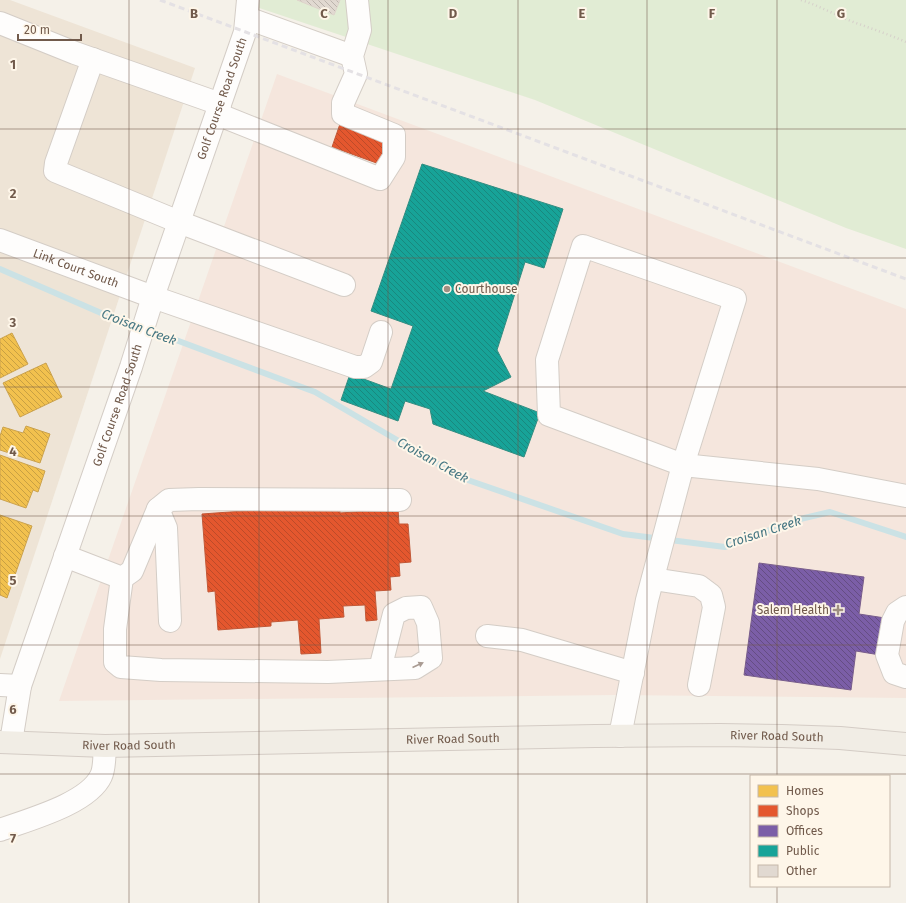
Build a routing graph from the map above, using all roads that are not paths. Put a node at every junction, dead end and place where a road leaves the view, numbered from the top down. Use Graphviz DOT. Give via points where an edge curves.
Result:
graph roads {
  1 [pos="356,0"];
  2 [pos="247,9"];
  3 [pos="0,23"];
  4 [pos="352,56"];
  5 [pos="93,59"];
  6 [pos="218,109"];
  7 [pos="179,222"];
  8 [pos="0,240"];
  9 [pos="344,285"];
  10 [pos="153,297"];
  11 [pos="381,332"];
  12 [pos="683,465"];
  13 [pos="906,496"];
  14 [pos="400,500"];
  15 [pos="158,509"];
  16 [pos="65,556"];
  17 [pos="655,570"];
  18 [pos="122,578"];
  19 [pos="906,607"];
  20 [pos="170,621"];
  21 [pos="487,636"];
  22 [pos="380,669"];
  23 [pos="633,673"];
  24 [pos="906,677"];
  25 [pos="699,685"];
  26 [pos="10,686"];
  27 [pos="620,736"];
  28 [pos="6,742"];
  29 [pos="906,744"];
  30 [pos="105,746"];
  31 [pos="0,830"];
  1 -- 4 [label="street" via="360,30"];
  2 -- 4 [label="street"];
  2 -- 6 [label="street, Golf Course Road South" via="245,32"];
  3 -- 5 [label="street"];
  4 -- 6 [label="street" via="356,74 343,103 343,114 394,136 394,157 380,179"];
  5 -- 6 [label="street"];
  5 -- 7 [label="street" via="55,171"];
  6 -- 7 [label="street, Golf Course Road South"];
  7 -- 9 [label="street"];
  7 -- 10 [label="street, Golf Course Road South"];
  8 -- 10 [label="street, Link Court South"];
  10 -- 11 [label="street, Link Court South" via="355,367 364,367 371,362"];
  10 -- 16 [label="street, Golf Course Road South"];
  12 -- 12 [label="street" via="735,299 582,246 547,360 549,415"];
  12 -- 13 [label="street" via="818,479"];
  12 -- 17 [label="street"];
  14 -- 15 [label="street" via="199,498 169,500"];
  15 -- 18 [label="street" via="132,571"];
  15 -- 20 [label="street" via="166,528"];
  16 -- 18 [label="street"];
  16 -- 26 [label="street, Golf Course Road South"];
  17 -- 23 [label="street"];
  17 -- 25 [label="street" via="699,586 711,595 714,607"];
  18 -- 22 [label="street" via="115,629 115,662 121,668 328,672"];
  19 -- 24 [label="street" via="897,613 893,621 887,655 894,673"];
  21 -- 23 [label="street" via="522,640"];
  23 -- 27 [label="street"];
  26 -- 28 [label="street, Golf Course Road South"];
  27 -- 29 [label="main road, River Road South" via="782,736"];
  27 -- 30 [label="main road, River Road South"];
  28 -- 30 [label="main road, River Road South"];
  30 -- 31 [label="street" via="100,778 83,795 64,806"];
}
